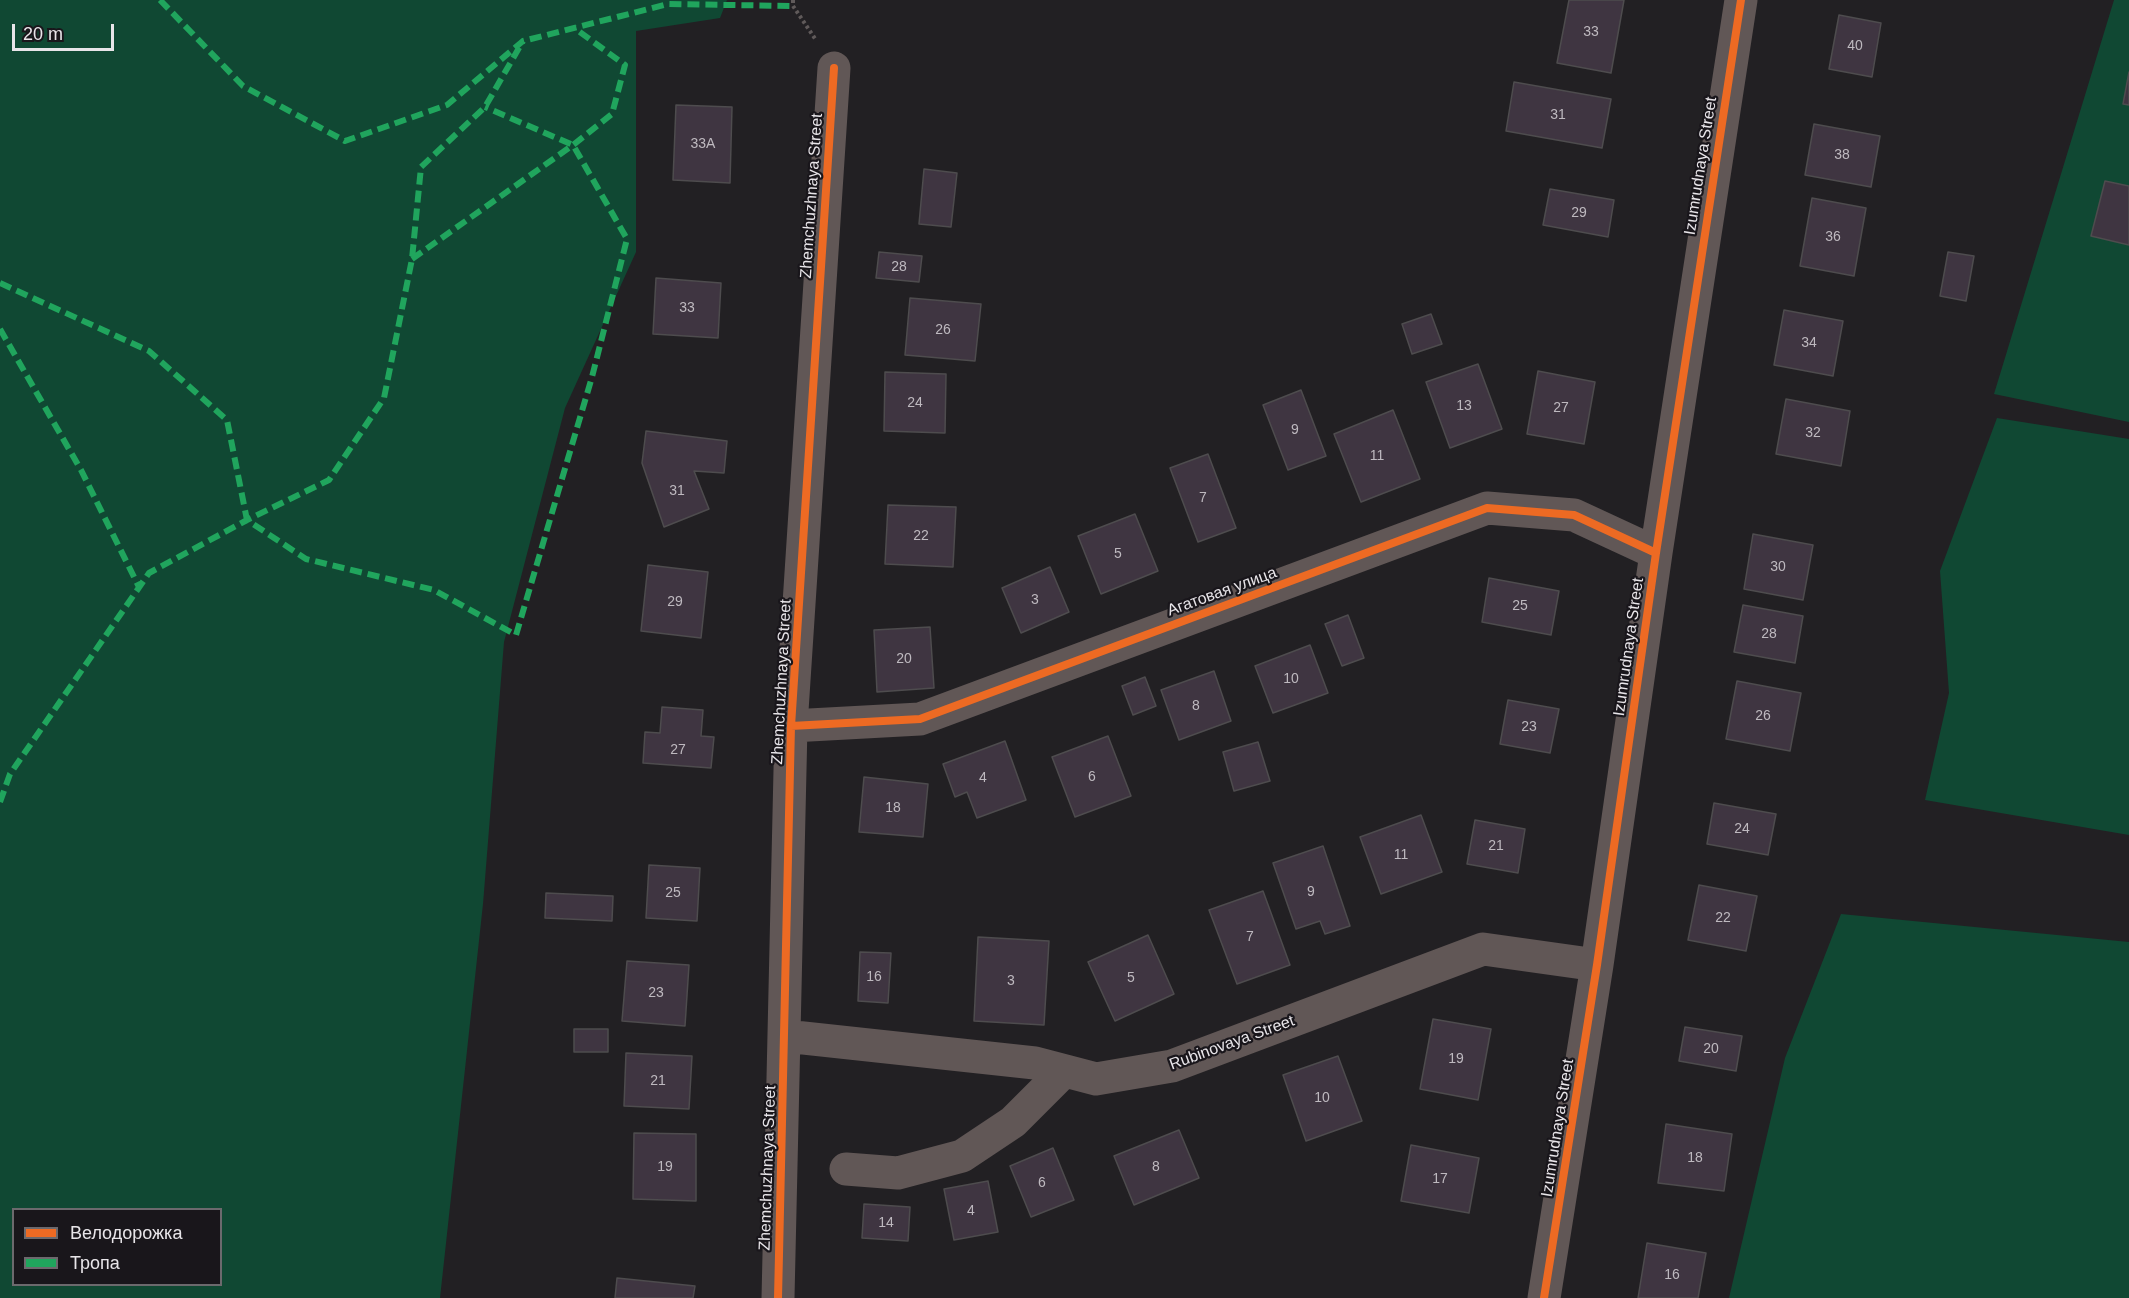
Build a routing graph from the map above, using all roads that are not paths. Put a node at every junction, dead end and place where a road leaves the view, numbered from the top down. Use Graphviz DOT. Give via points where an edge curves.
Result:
graph roads {
  1 [pos="1741,0"];
  2 [pos="834,68"];
  3 [pos="1656,553"];
  4 [pos="791,726"];
  5 [pos="1597,965"];
  6 [pos="785,1036"];
  7 [pos="1064,1071"];
  8 [pos="846,1169"];
  9 [pos="778,1298"];
  10 [pos="1544,1298"];
  1 -- 3 [label="street, Izumrudnaya Street"];
  2 -- 4 [label="street, Zhemchuzhnaya Street"];
  3 -- 4 [label="street, Агатовая улица" via="1574,515 1487,508 920,719"];
  3 -- 5 [label="street, Izumrudnaya Street"];
  4 -- 6 [label="street, Zhemchuzhnaya Street"];
  5 -- 7 [label="street, Rubinovaya Street" via="1483,949 1172,1066 1096,1079"];
  5 -- 10 [label="street, Izumrudnaya Street"];
  6 -- 7 [label="street, Rubinovaya Street" via="1035,1063"];
  6 -- 9 [label="street, Zhemchuzhnaya Street"];
  7 -- 8 [label="street" via="1013,1122 962,1156 898,1173"];
}
